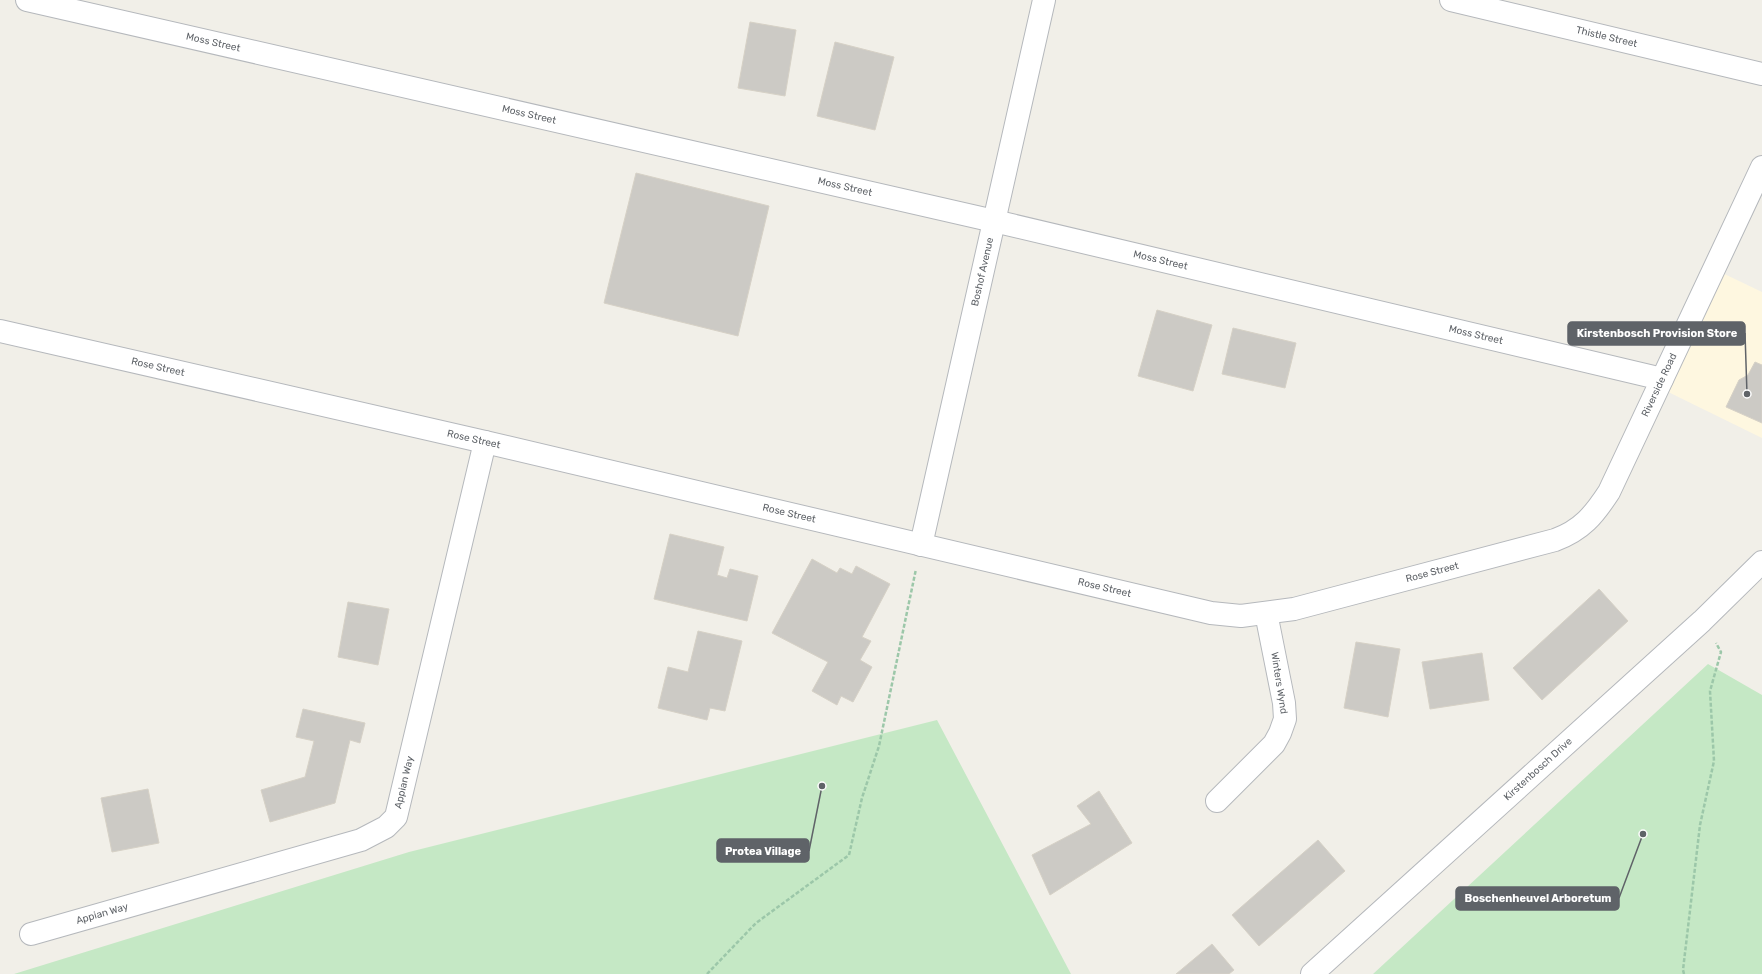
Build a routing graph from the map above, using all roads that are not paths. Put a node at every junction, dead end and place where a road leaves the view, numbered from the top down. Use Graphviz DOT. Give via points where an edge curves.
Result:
graph roads {
  1 [pos="27,0"];
  2 [pos="1044,0"];
  3 [pos="1451,0"];
  4 [pos="1762,74"];
  5 [pos="1762,167"];
  6 [pos="994,221"];
  7 [pos="0,332"];
  8 [pos="1662,379"];
  9 [pos="485,442"];
  10 [pos="1576,530"];
  11 [pos="921,545"];
  12 [pos="1762,562"];
  13 [pos="1266,613"];
  14 [pos="1217,801"];
  15 [pos="31,934"];
  16 [pos="1312,974"];
  1 -- 6 [label="street, Moss Street"];
  2 -- 6 [label="street, Boshof Avenue"];
  3 -- 4 [label="street, Thistle Street"];
  5 -- 8 [label="street, Riverside Road"];
  6 -- 8 [label="street, Moss Street"];
  6 -- 11 [label="street, Boshof Avenue"];
  7 -- 9 [label="street, Rose Street"];
  8 -- 10 [label="street, Riverside Road" via="1609,492 1585,524"];
  9 -- 11 [label="street, Rose Street"];
  9 -- 15 [label="street, Appian Way" via="396,818 386,827 361,840"];
  10 -- 13 [label="street, Rose Street" via="1555,540 1294,609"];
  11 -- 13 [label="street, Rose Street" via="1212,613 1241,616"];
  12 -- 16 [label="street, Kirstenbosch Drive" via="1702,621"];
  13 -- 14 [label="street, Winters Wynd" via="1285,719 1274,744"];
}
